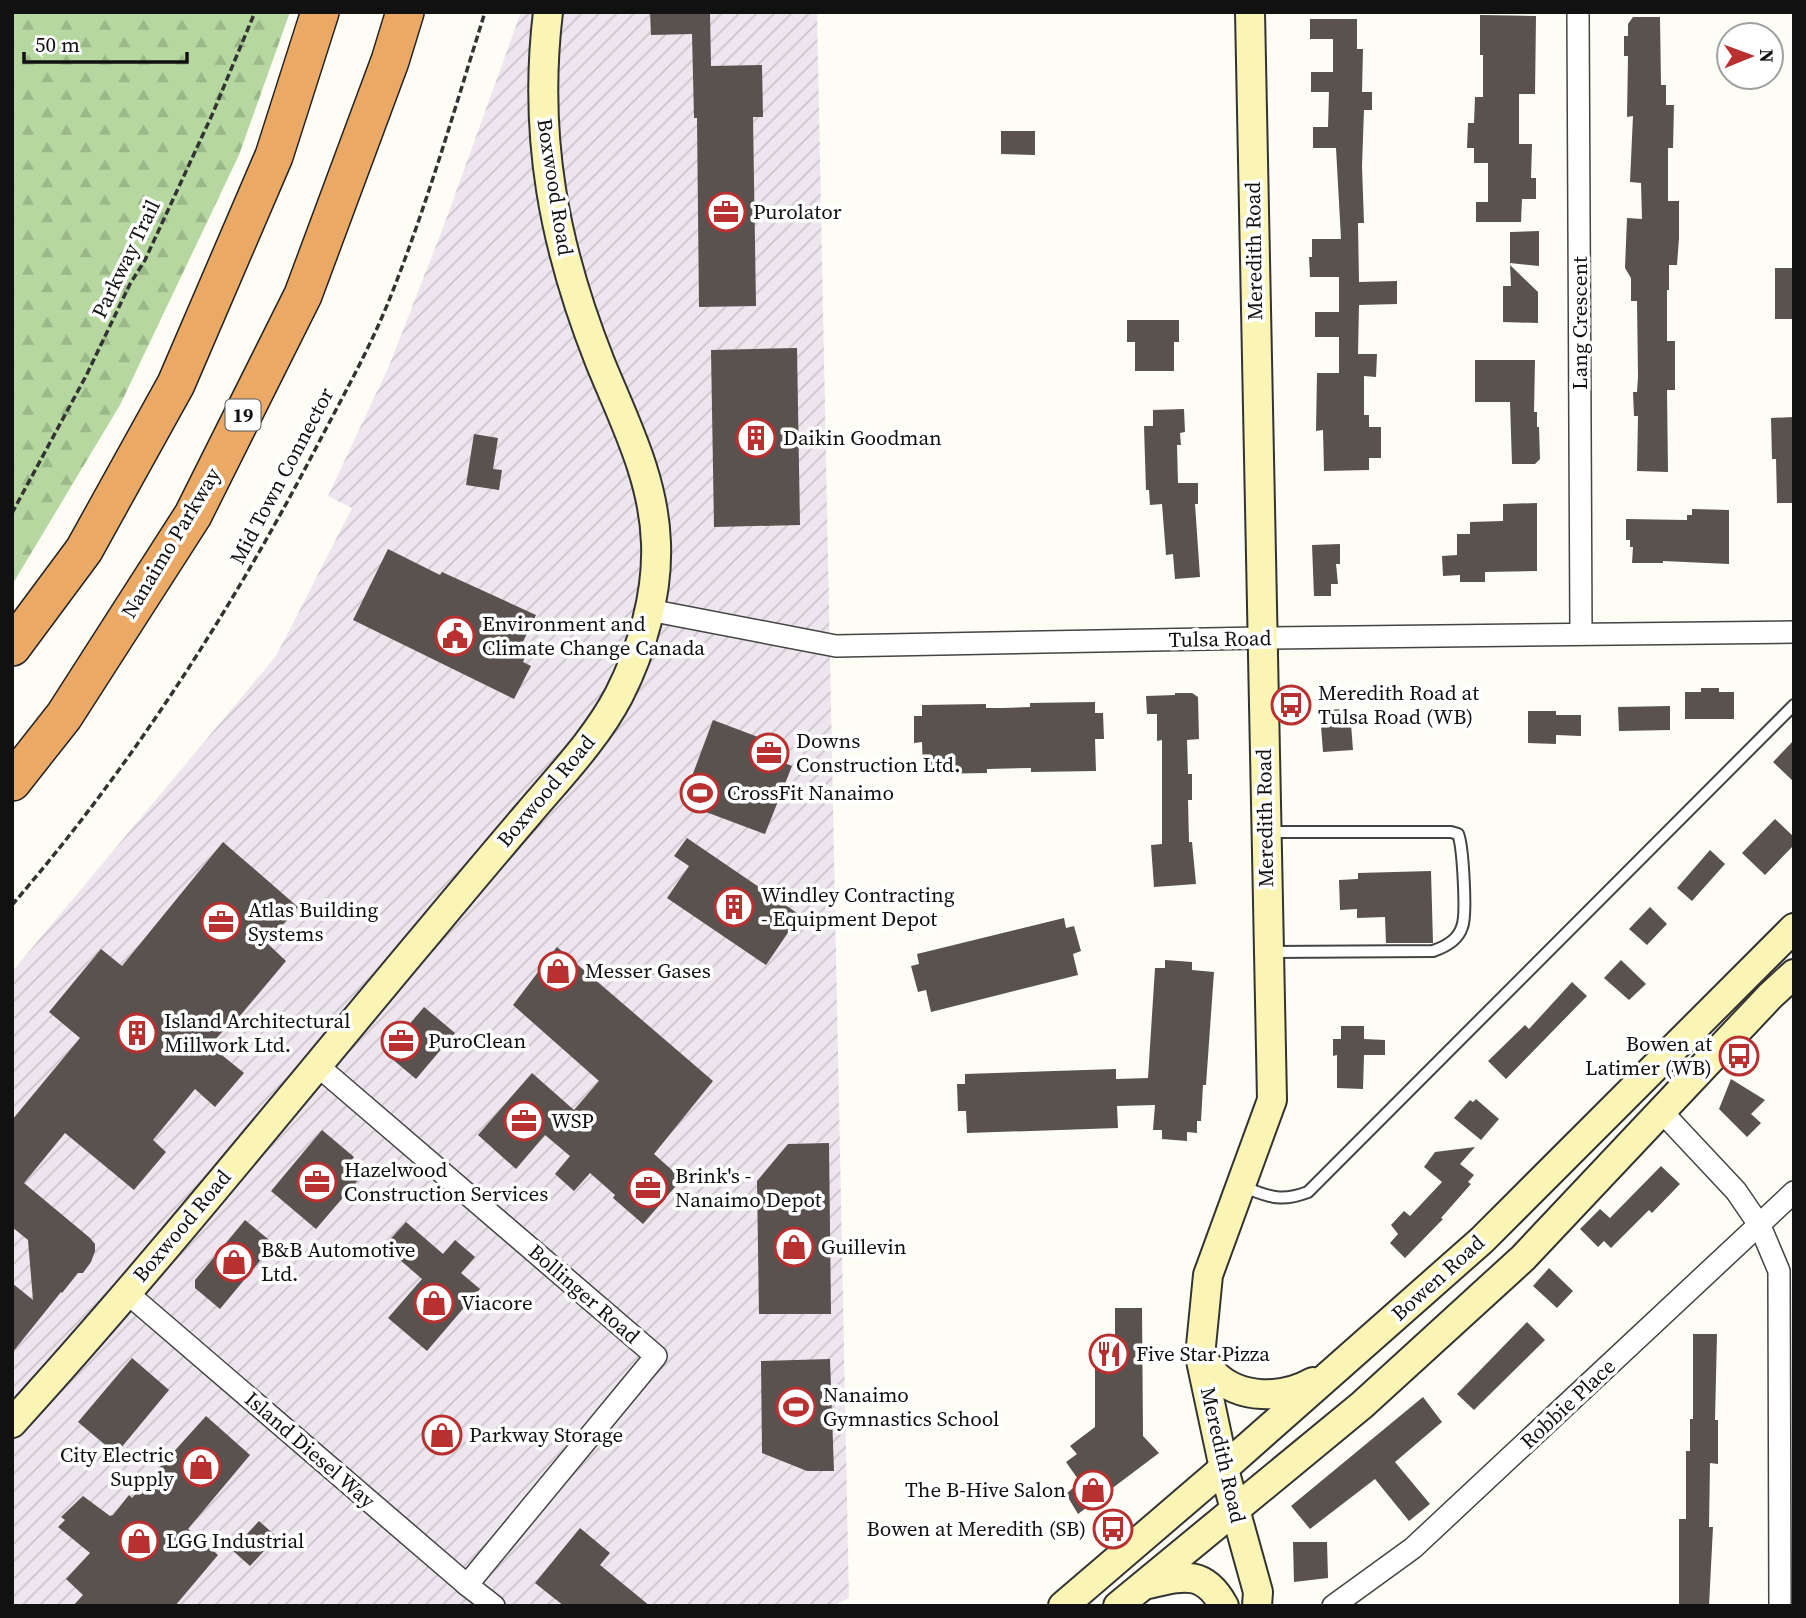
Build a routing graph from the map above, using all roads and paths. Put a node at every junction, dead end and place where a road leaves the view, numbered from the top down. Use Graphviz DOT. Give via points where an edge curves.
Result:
graph roads {
  1 [pos="255,12"];
  2 [pos="320,12"];
  3 [pos="405,12"];
  4 [pos="485,12"];
  5 [pos="548,12"];
  6 [pos="1250,12"];
  7 [pos="1578,12"];
  8 [pos="12,513"];
  9 [pos="649,610"];
  10 [pos="1794,632"];
  11 [pos="1581,634"];
  12 [pos="1261,638"];
  13 [pos="12,647"];
  14 [pos="1794,705"];
  15 [pos="12,782"];
  16 [pos="1266,832"];
  17 [pos="12,905"];
  18 [pos="1794,928"];
  19 [pos="1268,952"];
  20 [pos="1794,974"];
  21 [pos="318,1066"];
  22 [pos="1661,1111"];
  23 [pos="1241,1186"];
  24 [pos="1794,1192"];
  25 [pos="1760,1226"];
  26 [pos="126,1292"];
  27 [pos="1200,1356"];
  28 [pos="1332,1372"];
  29 [pos="12,1423"];
  30 [pos="1224,1468"];
  31 [pos="1235,1510"];
  32 [pos="467,1585"];
  33 [pos="1142,1586"];
  34 [pos="494,1606"];
  35 [pos="1063,1606"];
  36 [pos="1118,1606"];
  37 [pos="1224,1606"];
  38 [pos="1257,1606"];
  39 [pos="1333,1606"];
  40 [pos="1780,1606"];
  1 -- 8 [label="path, Parkway Trail" via="145,260"];
  2 -- 13 [label="highway" via="274,156 176,384 84,550"];
  3 -- 15 [label="highway, Nanaimo Parkway / 19" via="303,295 193,515 64,716"];
  4 -- 17 [label="path, Mid Town Connector" via="389,300 288,501 173,692 108,784"];
  5 -- 9 [label="street, Boxwood Road" via="542,117 558,236 651,496 657,547"];
  6 -- 12 [label="street, Meredith Road"];
  7 -- 11 [label="street, Lang Crescent"];
  9 -- 12 [label="street, Tulsa Road" via="836,646"];
  9 -- 21 [label="street, Boxwood Road" via="632,667 600,725"];
  10 -- 11 [label="street, Tulsa Road"];
  11 -- 12 [label="street, Tulsa Road"];
  12 -- 16 [label="street, Meredith Road"];
  14 -- 23 [label="lane" via="1308,1192 1289,1200"];
  16 -- 19 [label="street, Meredith Road"];
  16 -- 19 [label="lane" via="1451,832 1458,834 1463,853 1463,927 1443,948"];
  18 -- 28 [label="street, Bowen Road" via="1482,1240"];
  19 -- 23 [label="street, Meredith Road" via="1272,1100"];
  20 -- 22 [label="street, Bowen Road"];
  21 -- 26 [label="street, Boxwood Road"];
  21 -- 32 [label="street, Bollinger Road" via="656,1356"];
  22 -- 25 [label="street" via="1737,1191"];
  22 -- 31 [label="street, Bowen Road" via="1523,1258 1362,1405"];
  23 -- 27 [label="street, Meredith Road" via="1208,1275"];
  24 -- 25 [label="street, Robbie Place"];
  25 -- 39 [label="street, Robbie Place" via="1413,1548"];
  25 -- 40 [label="street" via="1779,1271"];
  26 -- 29 [label="street, Boxwood Road"];
  26 -- 32 [label="street, Island Diesel Way"];
  27 -- 28 [label="street" via="1215,1376 1246,1393 1276,1395 1300,1390"];
  27 -- 30 [label="street, Meredith Road"];
  28 -- 30 [label="street, Bowen Road"];
  30 -- 31 [label="street, Meredith Road"];
  30 -- 35 [label="street, Bowen Road"];
  31 -- 33 [label="street, Bowen Road"];
  31 -- 38 [label="street, Meredith Road" via="1258,1592"];
  32 -- 34 [label="street, Island Diesel Way"];
  33 -- 36 [label="street, Bowen Road"];
  33 -- 37 [label="street" via="1184,1576 1198,1578 1217,1593"];
}
